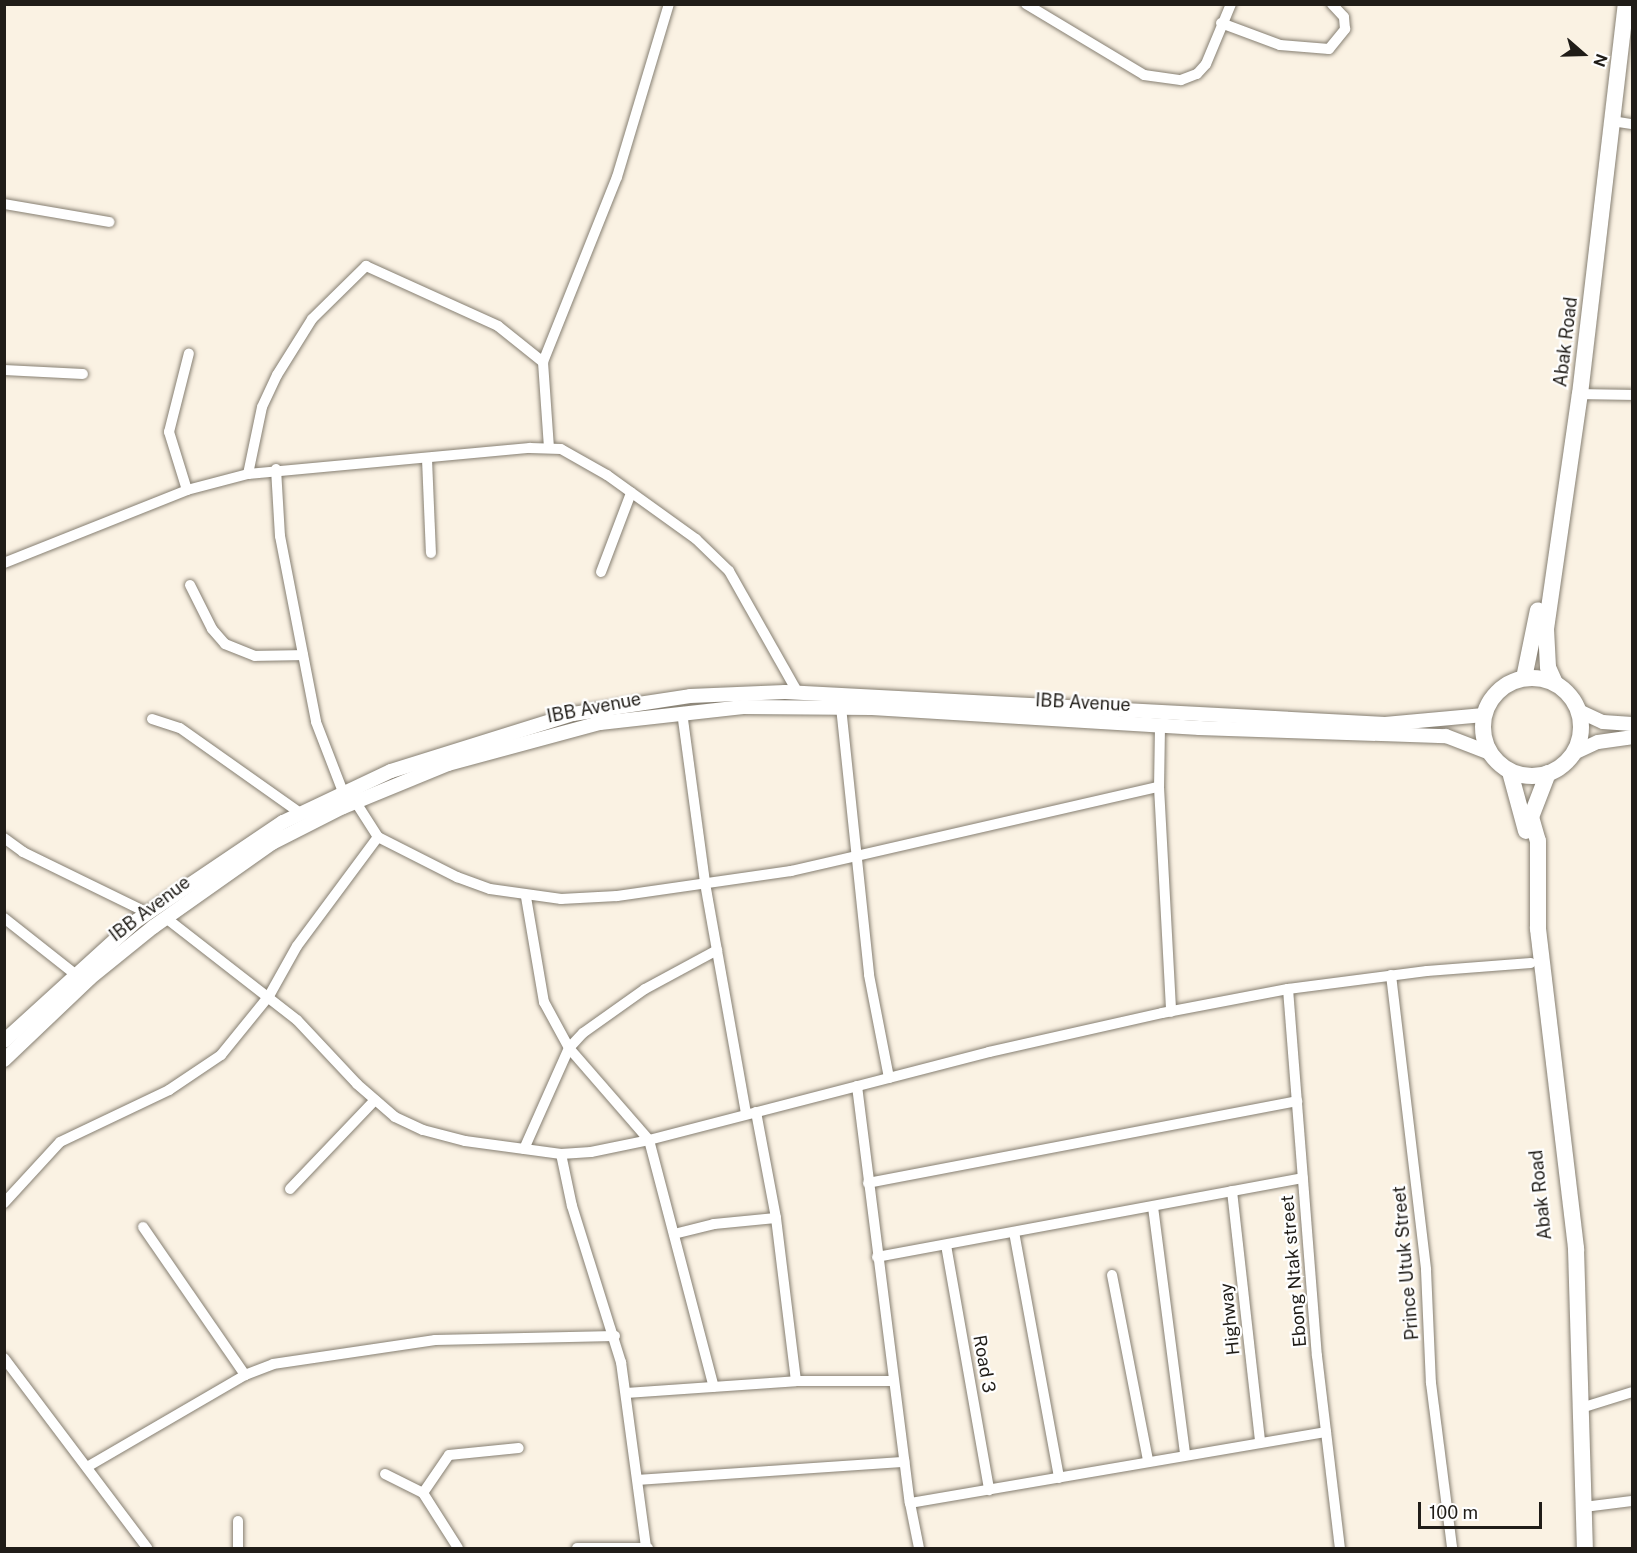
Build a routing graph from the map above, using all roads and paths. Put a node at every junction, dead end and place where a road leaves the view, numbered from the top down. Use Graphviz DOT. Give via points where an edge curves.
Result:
graph roads {
  1 [pos="669,4"];
  2 [pos="1026,4"];
  3 [pos="1231,4"];
  4 [pos="1332,4"];
  5 [pos="1614,4"];
  6 [pos="1626,4"];
  7 [pos="1221,23"];
  8 [pos="1612,120"];
  9 [pos="1632,124"];
  10 [pos="4,204"];
  11 [pos="109,222"];
  12 [pos="189,353"];
  13 [pos="543,362"];
  14 [pos="4,370"];
  15 [pos="83,374"];
  16 [pos="1580,393"];
  17 [pos="1632,395"];
  18 [pos="549,448"];
  19 [pos="427,459"];
  20 [pos="276,469"];
  21 [pos="248,474"];
  22 [pos="188,490"];
  23 [pos="631,493"];
  24 [pos="431,553"];
  25 [pos="4,563"];
  26 [pos="601,572"];
  27 [pos="190,585"];
  28 [pos="303,656"];
  29 [pos="1524,678"];
  30 [pos="1555,683"];
  31 [pos="798,693"];
  32 [pos="841,707"];
  33 [pos="1579,711"];
  34 [pos="682,712"];
  35 [pos="1484,715"];
  36 [pos="152,719"];
  37 [pos="1632,724"];
  38 [pos="1160,726"];
  39 [pos="1632,737"];
  40 [pos="1490,753"];
  41 [pos="1574,753"];
  42 [pos="1510,771"];
  43 [pos="1548,772"];
  44 [pos="1159,787"];
  45 [pos="344,792"];
  46 [pos="355,801"];
  47 [pos="300,813"];
  48 [pos="378,837"];
  49 [pos="4,838"];
  50 [pos="1533,840"];
  51 [pos="854,857"];
  52 [pos="705,883"];
  53 [pos="526,897"];
  54 [pos="148,913"];
  55 [pos="4,918"];
  56 [pos="166,918"];
  57 [pos="717,950"];
  58 [pos="1531,963"];
  59 [pos="75,974"];
  60 [pos="1391,975"];
  61 [pos="1288,989"];
  62 [pos="269,996"];
  63 [pos="1171,1012"];
  64 [pos="4,1041"];
  65 [pos="569,1048"];
  66 [pos="4,1060"];
  67 [pos="889,1078"];
  68 [pos="857,1086"];
  69 [pos="375,1100"];
  70 [pos="1297,1101"];
  71 [pos="751,1112"];
  72 [pos="648,1140"];
  73 [pos="524,1149"];
  74 [pos="561,1154"];
  75 [pos="1303,1178"];
  76 [pos="868,1184"];
  77 [pos="290,1189"];
  78 [pos="1232,1191"];
  79 [pos="4,1203"];
  80 [pos="1153,1207"];
  81 [pos="776,1218"];
  82 [pos="143,1227"];
  83 [pos="1014,1232"];
  84 [pos="674,1234"];
  85 [pos="946,1245"];
  86 [pos="877,1257"];
  87 [pos="1113,1275"];
  88 [pos="615,1336"];
  89 [pos="4,1358"];
  90 [pos="245,1376"];
  91 [pos="796,1381"];
  92 [pos="893,1381"];
  93 [pos="714,1387"];
  94 [pos="1632,1392"];
  95 [pos="626,1393"];
  96 [pos="1581,1408"];
  97 [pos="1326,1432"];
  98 [pos="1260,1442"];
  99 [pos="519,1448"];
  100 [pos="1185,1454"];
  101 [pos="1148,1461"];
  102 [pos="904,1462"];
  103 [pos="87,1467"];
  104 [pos="386,1474"];
  105 [pos="1059,1478"];
  106 [pos="638,1480"];
  107 [pos="989,1490"];
  108 [pos="423,1493"];
  109 [pos="1632,1502"];
  110 [pos="910,1503"];
  111 [pos="1584,1507"];
  112 [pos="238,1521"];
  113 [pos="147,1548"];
  114 [pos="238,1548"];
  115 [pos="458,1548"];
  116 [pos="577,1548"];
  117 [pos="646,1548"];
  118 [pos="920,1548"];
  119 [pos="1340,1548"];
  120 [pos="1452,1548"];
  121 [pos="1574,1548"];
  122 [pos="1585,1548"];
  1 -- 13 [label="street" via="616,177"];
  2 -- 7 [label="street" via="1157,79 1181,80 1197,74 1206,64"];
  3 -- 7 [label="street"];
  4 -- 7 [label="street" via="1344,17 1345,29 1329,50 1280,45"];
  5 -- 29 [label="highway, Abak Road" via="1558,470"];
  6 -- 8 [label="highway, Abak Road"];
  8 -- 9 [label="street"];
  8 -- 16 [label="highway, Abak Road"];
  10 -- 11 [label="street"];
  12 -- 22 [label="street" via="169,432"];
  13 -- 18 [label="street"];
  13 -- 21 [label="street" via="498,326 366,266 312,319 277,375 262,407"];
  14 -- 15 [label="street"];
  16 -- 17 [label="street"];
  16 -- 30 [label="highway, Abak Road" via="1546,629 1548,667"];
  18 -- 19 [label="street"];
  18 -- 23 [label="street" via="573,453"];
  19 -- 20 [label="street"];
  19 -- 24 [label="street"];
  20 -- 21 [label="street"];
  20 -- 28 [label="street" via="280,536"];
  21 -- 22 [label="street"];
  22 -- 25 [label="street"];
  23 -- 26 [label="street"];
  23 -- 31 [label="street" via="696,539 729,571"];
  27 -- 28 [label="street" via="212,629 225,644 255,656"];
  28 -- 45 [label="street" via="316,722"];
  29 -- 30 [label="highway"];
  29 -- 35 [label="highway" via="1493,697"];
  30 -- 33 [label="highway" via="1565,690"];
  31 -- 35 [label="main road" via="1385,724"];
  31 -- 45 [label="main road" via="716,694 573,714 444,752"];
  32 -- 34 [label="main road, IBB Avenue" via="743,707"];
  32 -- 38 [label="main road, IBB Avenue"];
  32 -- 51 [label="street"];
  33 -- 37 [label="main road" via="1603,722"];
  33 -- 41 [label="highway" via="1581,732"];
  34 -- 46 [label="main road, IBB Avenue" via="600,723 486,751"];
  34 -- 52 [label="street"];
  35 -- 40 [label="highway" via="1483,734"];
  36 -- 47 [label="street" via="180,728"];
  38 -- 40 [label="main road, IBB Avenue" via="1446,736"];
  38 -- 44 [label="street"];
  39 -- 41 [label="main road" via="1598,742"];
  40 -- 42 [label="highway"];
  41 -- 43 [label="highway"];
  42 -- 43 [label="highway"];
  42 -- 50 [label="highway"];
  43 -- 50 [label="highway" via="1531,816"];
  44 -- 51 [label="street"];
  44 -- 63 [label="street"];
  45 -- 47 [label="main road"];
  46 -- 48 [label="street"];
  46 -- 56 [label="main road, IBB Avenue" via="272,843"];
  47 -- 54 [label="main road" via="253,839"];
  48 -- 53 [label="street" via="457,877"];
  48 -- 62 [label="street" via="297,946"];
  49 -- 54 [label="street" via="23,852"];
  50 -- 58 [label="highway, Abak Road" via="1526,897"];
  50 -- 96 [label="highway, Abak Road" via="1538,929 1574,1226"];
  51 -- 52 [label="street" via="790,872"];
  51 -- 67 [label="street" via="869,975"];
  52 -- 53 [label="street" via="617,896"];
  52 -- 57 [label="street"];
  53 -- 65 [label="street" via="544,1002"];
  54 -- 59 [label="main road"];
  55 -- 59 [label="street"];
  56 -- 62 [label="street"];
  56 -- 66 [label="main road, IBB Avenue" via="90,978"];
  57 -- 65 [label="street" via="645,988"];
  57 -- 71 [label="street"];
  58 -- 60 [label="street"];
  58 -- 121 [label="highway, Abak Road" via="1568,1264"];
  59 -- 64 [label="main road"];
  60 -- 61 [label="street"];
  60 -- 120 [label="street, Prince Utuk Street" via="1420,1214 1431,1383"];
  61 -- 63 [label="street"];
  61 -- 70 [label="street, Ebong Ntak street"];
  62 -- 69 [label="street"];
  62 -- 79 [label="street" via="221,1055 169,1090 60,1142"];
  63 -- 67 [label="street"];
  65 -- 72 [label="street"];
  65 -- 73 [label="street"];
  67 -- 68 [label="street"];
  68 -- 71 [label="street"];
  68 -- 76 [label="street"];
  69 -- 73 [label="street" via="395,1117 423,1130 465,1142"];
  69 -- 77 [label="street"];
  70 -- 75 [label="street, Ebong Ntak street"];
  70 -- 76 [label="street"];
  71 -- 72 [label="street"];
  71 -- 81 [label="street"];
  72 -- 74 [label="street"];
  72 -- 84 [label="street"];
  73 -- 74 [label="street"];
  74 -- 88 [label="street" via="572,1206"];
  75 -- 78 [label="street"];
  75 -- 97 [label="street, Ebong Ntak street"];
  76 -- 86 [label="street"];
  78 -- 80 [label="street"];
  78 -- 98 [label="street, Highway"];
  80 -- 83 [label="street"];
  80 -- 100 [label="street"];
  81 -- 84 [label="street" via="714,1224"];
  81 -- 91 [label="street"];
  82 -- 90 [label="street"];
  83 -- 85 [label="street"];
  83 -- 105 [label="street"];
  84 -- 93 [label="street"];
  85 -- 86 [label="street"];
  85 -- 107 [label="street, Road 3"];
  86 -- 92 [label="street"];
  87 -- 101 [label="street"];
  88 -- 90 [label="street" via="435,1340 299,1358"];
  88 -- 95 [label="street"];
  89 -- 103 [label="street"];
  90 -- 103 [label="street"];
  91 -- 92 [label="street"];
  91 -- 93 [label="street"];
  92 -- 102 [label="street"];
  93 -- 95 [label="street"];
  94 -- 96 [label="street"];
  95 -- 106 [label="street"];
  96 -- 111 [label="highway, Abak Road"];
  97 -- 98 [label="street"];
  97 -- 119 [label="street, Ebong Ntak street"];
  98 -- 100 [label="street"];
  99 -- 108 [label="street" via="449,1455"];
  100 -- 101 [label="street"];
  101 -- 105 [label="street"];
  102 -- 106 [label="street"];
  102 -- 110 [label="street"];
  103 -- 113 [label="street"];
  104 -- 108 [label="street"];
  105 -- 107 [label="street"];
  106 -- 117 [label="street"];
  107 -- 110 [label="street"];
  108 -- 115 [label="street"];
  109 -- 111 [label="street"];
  110 -- 118 [label="street"];
  111 -- 122 [label="highway, Abak Road"];
  112 -- 114 [label="street"];
  116 -- 117 [label="street"];
}
